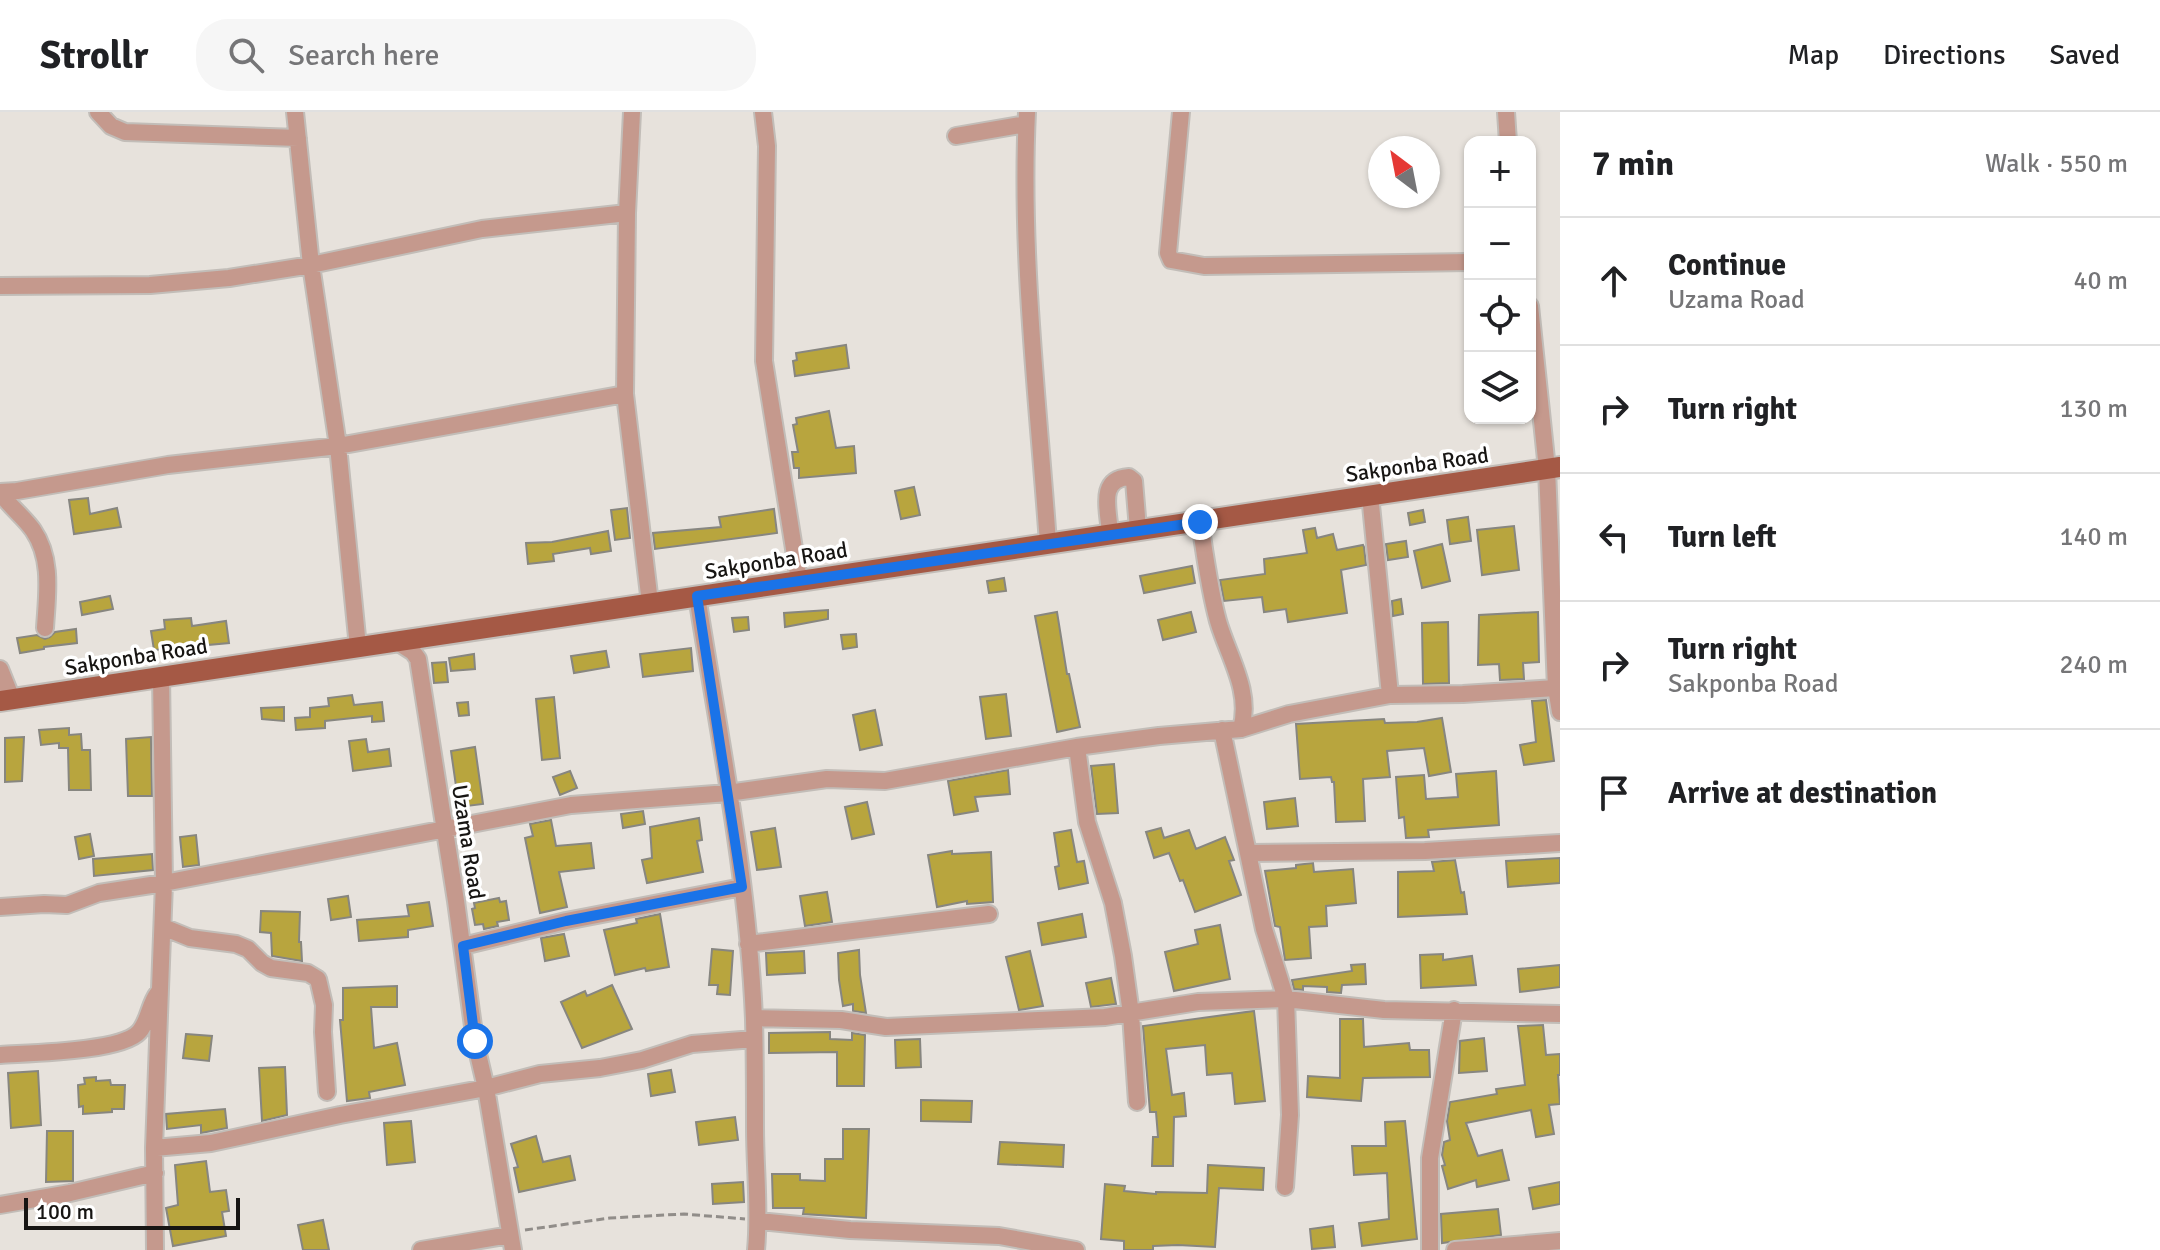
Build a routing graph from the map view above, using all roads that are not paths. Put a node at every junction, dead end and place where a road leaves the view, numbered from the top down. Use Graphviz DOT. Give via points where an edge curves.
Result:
graph roads {
  1 [pos="98,112"];
  2 [pos="295,112"];
  3 [pos="632,112"];
  4 [pos="763,112"];
  5 [pos="1181,112"];
  6 [pos="1506,112"];
  7 [pos="1026,118"];
  8 [pos="956,136"];
  9 [pos="1508,136"];
  10 [pos="298,138"];
  11 [pos="627,213"];
  12 [pos="1464,262"];
  13 [pos="311,265"];
  14 [pos="0,286"];
  15 [pos="1536,348"];
  16 [pos="625,394"];
  17 [pos="338,446"];
  18 [pos="1553,468"];
  19 [pos="0,492"];
  20 [pos="1370,495"];
  21 [pos="1200,522"];
  22 [pos="1138,529"];
  23 [pos="1110,534"];
  24 [pos="1048,543"];
  25 [pos="799,580"];
  26 [pos="697,596"];
  27 [pos="650,603"];
  28 [pos="45,628"];
  29 [pos="396,641"];
  30 [pos="1557,645"];
  31 [pos="358,647"];
  32 [pos="0,669"];
  33 [pos="161,676"];
  34 [pos="1556,688"];
  35 [pos="1390,695"];
  36 [pos="6,700"];
  37 [pos="1560,712"];
  38 [pos="1241,729"];
  39 [pos="1222,730"];
  40 [pos="1077,747"];
  41 [pos="728,793"];
  42 [pos="443,828"];
  43 [pos="1560,843"];
  44 [pos="1250,853"];
  45 [pos="164,883"];
  46 [pos="742,887"];
  47 [pos="0,907"];
  48 [pos="989,914"];
  49 [pos="163,927"];
  50 [pos="748,944"];
  51 [pos="463,946"];
  52 [pos="162,988"];
  53 [pos="1286,999"];
  54 [pos="1454,1010"];
  55 [pos="1131,1014"];
  56 [pos="1560,1014"];
  57 [pos="754,1018"];
  58 [pos="754,1039"];
  59 [pos="0,1055"];
  60 [pos="486,1088"];
  61 [pos="327,1092"];
  62 [pos="1137,1102"];
  63 [pos="154,1148"];
  64 [pos="155,1173"];
  65 [pos="1285,1187"];
  66 [pos="0,1205"];
  67 [pos="759,1221"];
  68 [pos="1560,1241"];
  69 [pos="512,1242"];
  70 [pos="155,1250"];
  71 [pos="421,1250"];
  72 [pos="756,1250"];
  73 [pos="1076,1250"];
  74 [pos="1430,1250"];
  75 [pos="1455,1250"];
  1 -- 10 [label="street" via="125,132"];
  2 -- 10 [label="street"];
  3 -- 11 [label="street"];
  4 -- 25 [label="street" via="764,361"];
  5 -- 12 [label="street" via="1171,260 1204,266"];
  6 -- 9 [label="street"];
  7 -- 8 [label="street"];
  7 -- 24 [label="street" via="1027,240"];
  10 -- 13 [label="street"];
  11 -- 13 [label="street" via="482,229"];
  11 -- 16 [label="street"];
  13 -- 14 [label="street" via="150,285"];
  13 -- 17 [label="street"];
  15 -- 18 [label="street"];
  16 -- 17 [label="street"];
  16 -- 27 [label="street"];
  17 -- 19 [label="street" via="168,465"];
  17 -- 31 [label="street"];
  18 -- 20 [label="main road, Sakponba Road"];
  18 -- 30 [label="street"];
  19 -- 28 [label="street" via="34,531 45,553"];
  20 -- 21 [label="main road, Sakponba Road"];
  20 -- 35 [label="street"];
  21 -- 22 [label="main road, Sakponba Road"];
  21 -- 38 [label="street" via="1218,622 1243,692"];
  22 -- 23 [label="main road, Sakponba Road"];
  22 -- 23 [label="street" via="1134,481 1118,477 1108,491"];
  23 -- 24 [label="main road, Sakponba Road"];
  24 -- 25 [label="main road, Sakponba Road"];
  25 -- 26 [label="main road, Sakponba Road"];
  26 -- 27 [label="main road, Sakponba Road"];
  26 -- 41 [label="street"];
  27 -- 29 [label="main road, Sakponba Road"];
  29 -- 31 [label="main road, Sakponba Road"];
  29 -- 42 [label="street, Uzama Road" via="418,659"];
  30 -- 34 [label="street"];
  31 -- 33 [label="main road, Sakponba Road"];
  32 -- 36 [label="street"];
  33 -- 36 [label="main road, Sakponba Road"];
  33 -- 45 [label="street"];
  34 -- 35 [label="street"];
  34 -- 37 [label="street"];
  35 -- 38 [label="street"];
  38 -- 39 [label="street"];
  39 -- 40 [label="street"];
  39 -- 44 [label="street"];
  40 -- 41 [label="street" via="885,781 827,779"];
  40 -- 55 [label="street" via="1087,822 1113,903"];
  41 -- 42 [label="street" via="571,805"];
  41 -- 46 [label="street"];
  42 -- 45 [label="street"];
  42 -- 51 [label="street, Uzama Road"];
  43 -- 44 [label="street"];
  44 -- 53 [label="street" via="1264,929"];
  45 -- 47 [label="street" via="99,893 67,905"];
  45 -- 49 [label="street"];
  46 -- 50 [label="street"];
  46 -- 51 [label="street"];
  48 -- 50 [label="street"];
  49 -- 52 [label="street"];
  49 -- 61 [label="street" via="190,938 236,944 271,968 318,979"];
  50 -- 57 [label="street"];
  51 -- 60 [label="street, Uzama Road"];
  52 -- 59 [label="street" via="139,1032 129,1039 78,1050"];
  52 -- 63 [label="street"];
  53 -- 54 [label="street" via="1384,1010"];
  53 -- 55 [label="street" via="1198,1002"];
  53 -- 65 [label="street" via="1290,1115"];
  54 -- 56 [label="street"];
  54 -- 74 [label="street" via="1430,1158"];
  55 -- 57 [label="street" via="886,1027"];
  55 -- 62 [label="street"];
  57 -- 58 [label="street"];
  58 -- 60 [label="street" via="692,1044 628,1063 540,1074"];
  58 -- 67 [label="street"];
  60 -- 63 [label="street" via="211,1143"];
  60 -- 69 [label="street, Uzama Road"];
  63 -- 64 [label="street"];
  64 -- 66 [label="street"];
  64 -- 70 [label="street"];
  67 -- 72 [label="street"];
  67 -- 73 [label="street" via="999,1236"];
  68 -- 75 [label="street"];
  69 -- 71 [label="street"];
}
